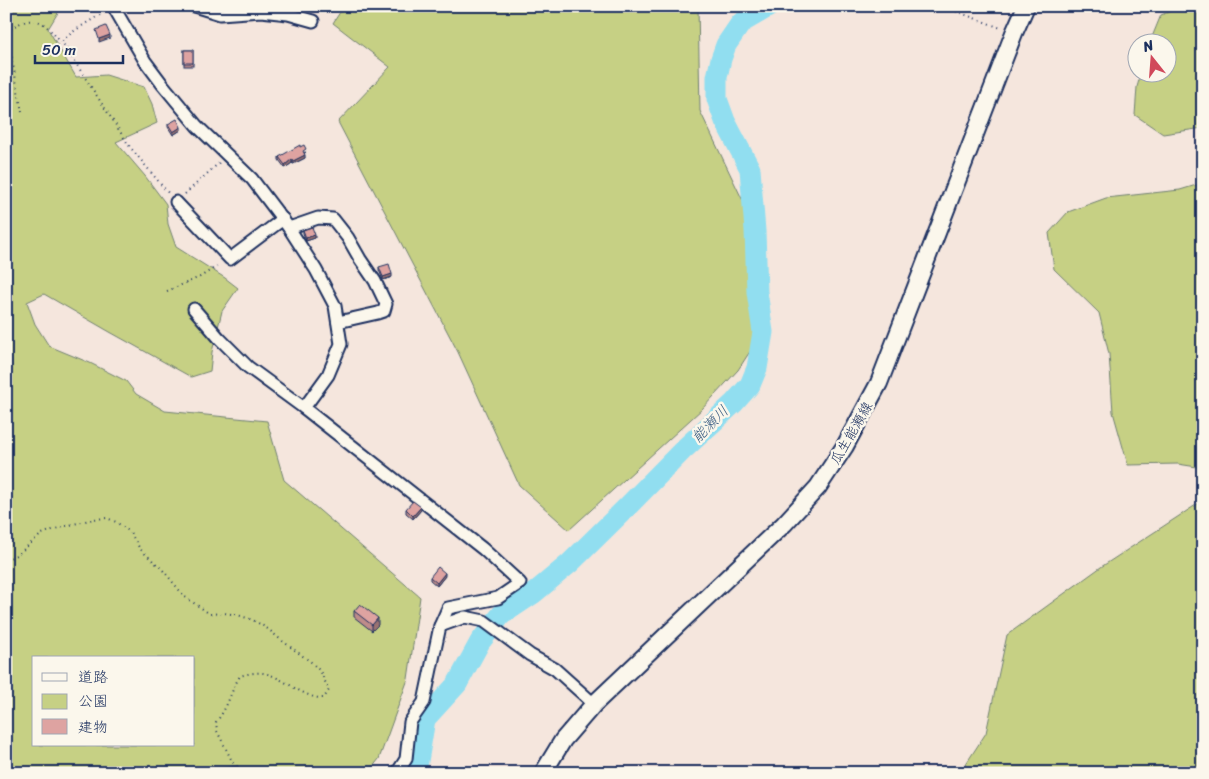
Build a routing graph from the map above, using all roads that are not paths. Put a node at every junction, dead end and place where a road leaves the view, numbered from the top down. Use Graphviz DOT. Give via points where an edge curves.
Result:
graph roads {
  1 [pos="112,6"];
  2 [pos="194,6"];
  3 [pos="1026,6"];
  4 [pos="313,21"];
  5 [pos="176,202"];
  6 [pos="286,223"];
  7 [pos="194,309"];
  8 [pos="338,322"];
  9 [pos="304,408"];
  10 [pos="440,626"];
  11 [pos="594,704"];
  12 [pos="397,773"];
  13 [pos="543,773"];
  1 -- 6 [label="street" via="145,62 163,85 197,126 252,179"];
  2 -- 4 [label="street" via="220,14 261,11"];
  3 -- 11 [label="main road, 瓜生能瀬線" via="879,384 845,446 818,487 784,524"];
  5 -- 6 [label="street" via="230,259"];
  6 -- 8 [label="street" via="321,279"];
  6 -- 8 [label="street" via="332,219 375,281 386,304 384,311"];
  7 -- 9 [label="street" via="248,367"];
  8 -- 9 [label="street" via="341,344 328,375"];
  9 -- 10 [label="street" via="483,549 520,583 498,598 448,608"];
  10 -- 11 [label="street" via="465,617 484,621 555,669"];
  10 -- 12 [label="street" via="424,702 410,722 406,759"];
  11 -- 13 [label="main road, 瓜生能瀬線" via="563,740"];
}
